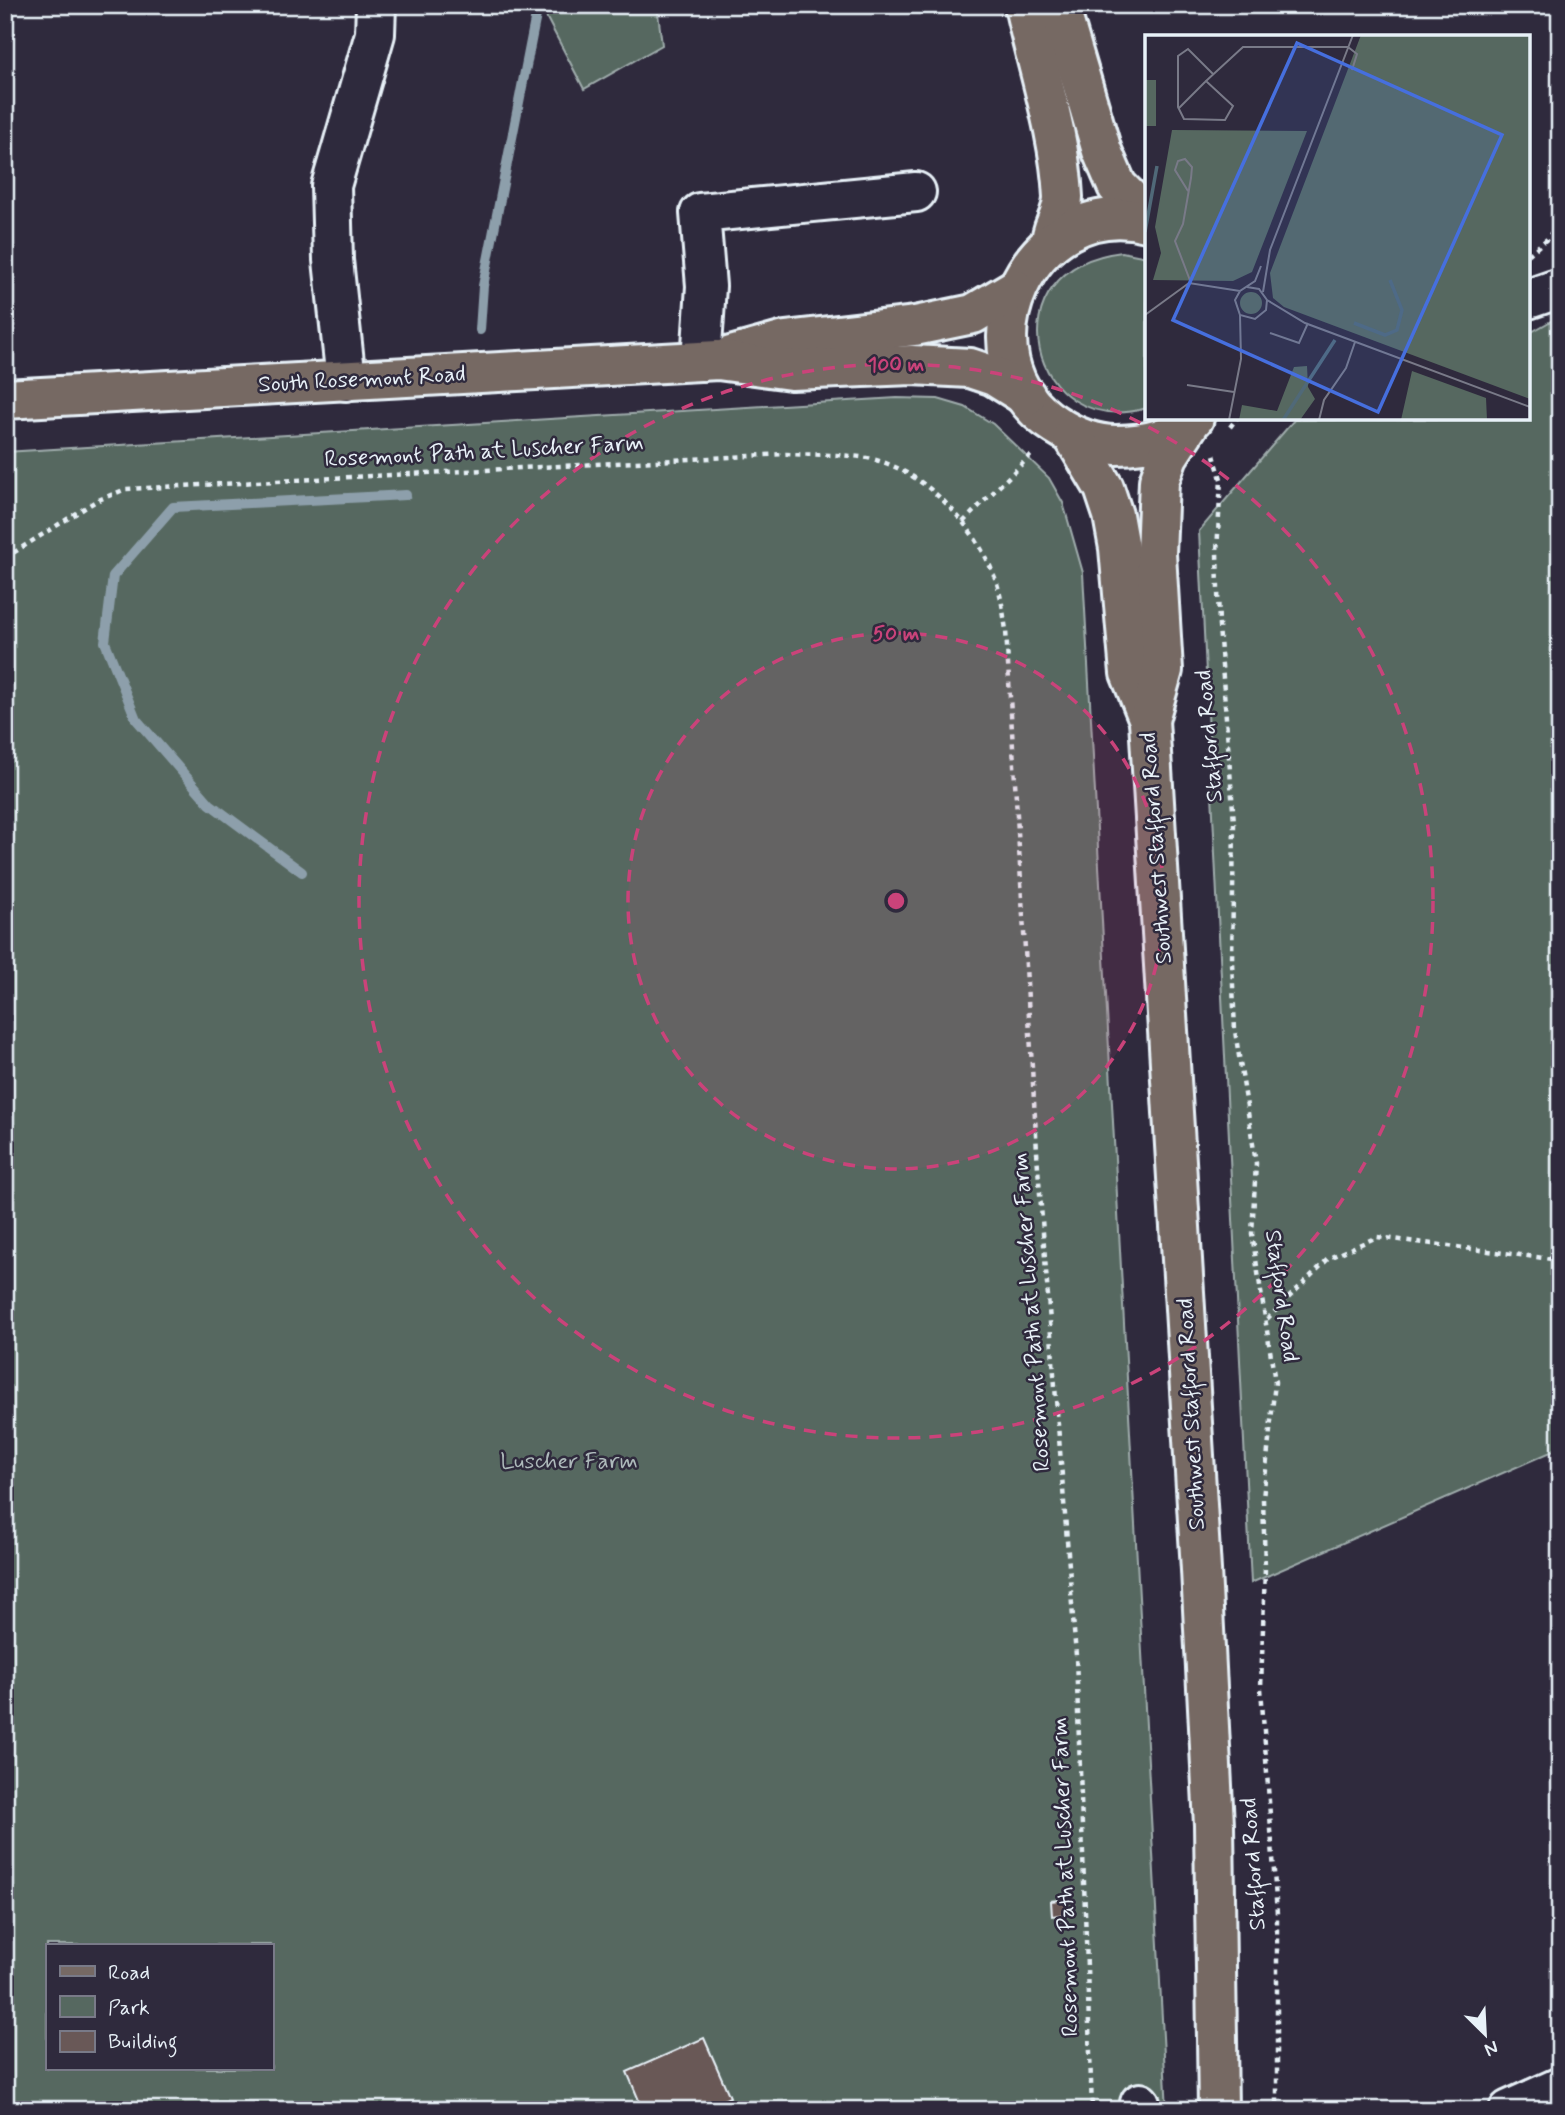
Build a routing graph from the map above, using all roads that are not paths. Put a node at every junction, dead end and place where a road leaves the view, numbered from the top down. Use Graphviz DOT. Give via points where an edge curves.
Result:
graph roads {
  1 [pos="376,5"];
  2 [pos="1024,5"];
  3 [pos="1059,5"];
  4 [pos="916,192"];
  5 [pos="1145,214"];
  6 [pos="1145,222"];
  7 [pos="1051,243"];
  8 [pos="1015,289"];
  9 [pos="710,360"];
  10 [pos="346,381"];
  11 [pos="1026,396"];
  12 [pos="5,399"];
  13 [pos="1198,430"];
  14 [pos="1073,436"];
  15 [pos="1149,720"];
  16 [pos="1560,2087"];
  17 [pos="1218,2110"];
  18 [pos="1509,2110"];
  1 -- 10 [label="lane" via="374,34 331,186 333,260"];
  2 -- 7 [label="main road" via="1063,196"];
  3 -- 5 [label="main road" via="1102,151 1117,186"];
  4 -- 9 [label="lane" via="700,213"];
  6 -- 7 [label="main road" via="1092,222"];
  7 -- 8 [label="main road" via="1031,262"];
  8 -- 9 [label="main road, South Rosemont Road" via="973,314 915,326 785,341"];
  8 -- 11 [label="main road" via="1006,329 1008,354"];
  9 -- 10 [label="main road, South Rosemont Road"];
  9 -- 11 [label="main road, South Rosemont Road" via="791,370 912,365 970,368 994,376"];
  10 -- 12 [label="main road, South Rosemont Road"];
  11 -- 14 [label="main road" via="1047,419"];
  13 -- 14 [label="main road" via="1136,445 1108,445"];
  13 -- 15 [label="main road, Southwest Stafford Road" via="1168,456 1159,481 1156,554 1163,670"];
  14 -- 15 [label="main road, Southwest Stafford Road" via="1104,488 1113,515 1130,673"];
  15 -- 17 [label="main road, Southwest Stafford Road" via="1214,1825"];
  16 -- 18 [label="lane"];
}
